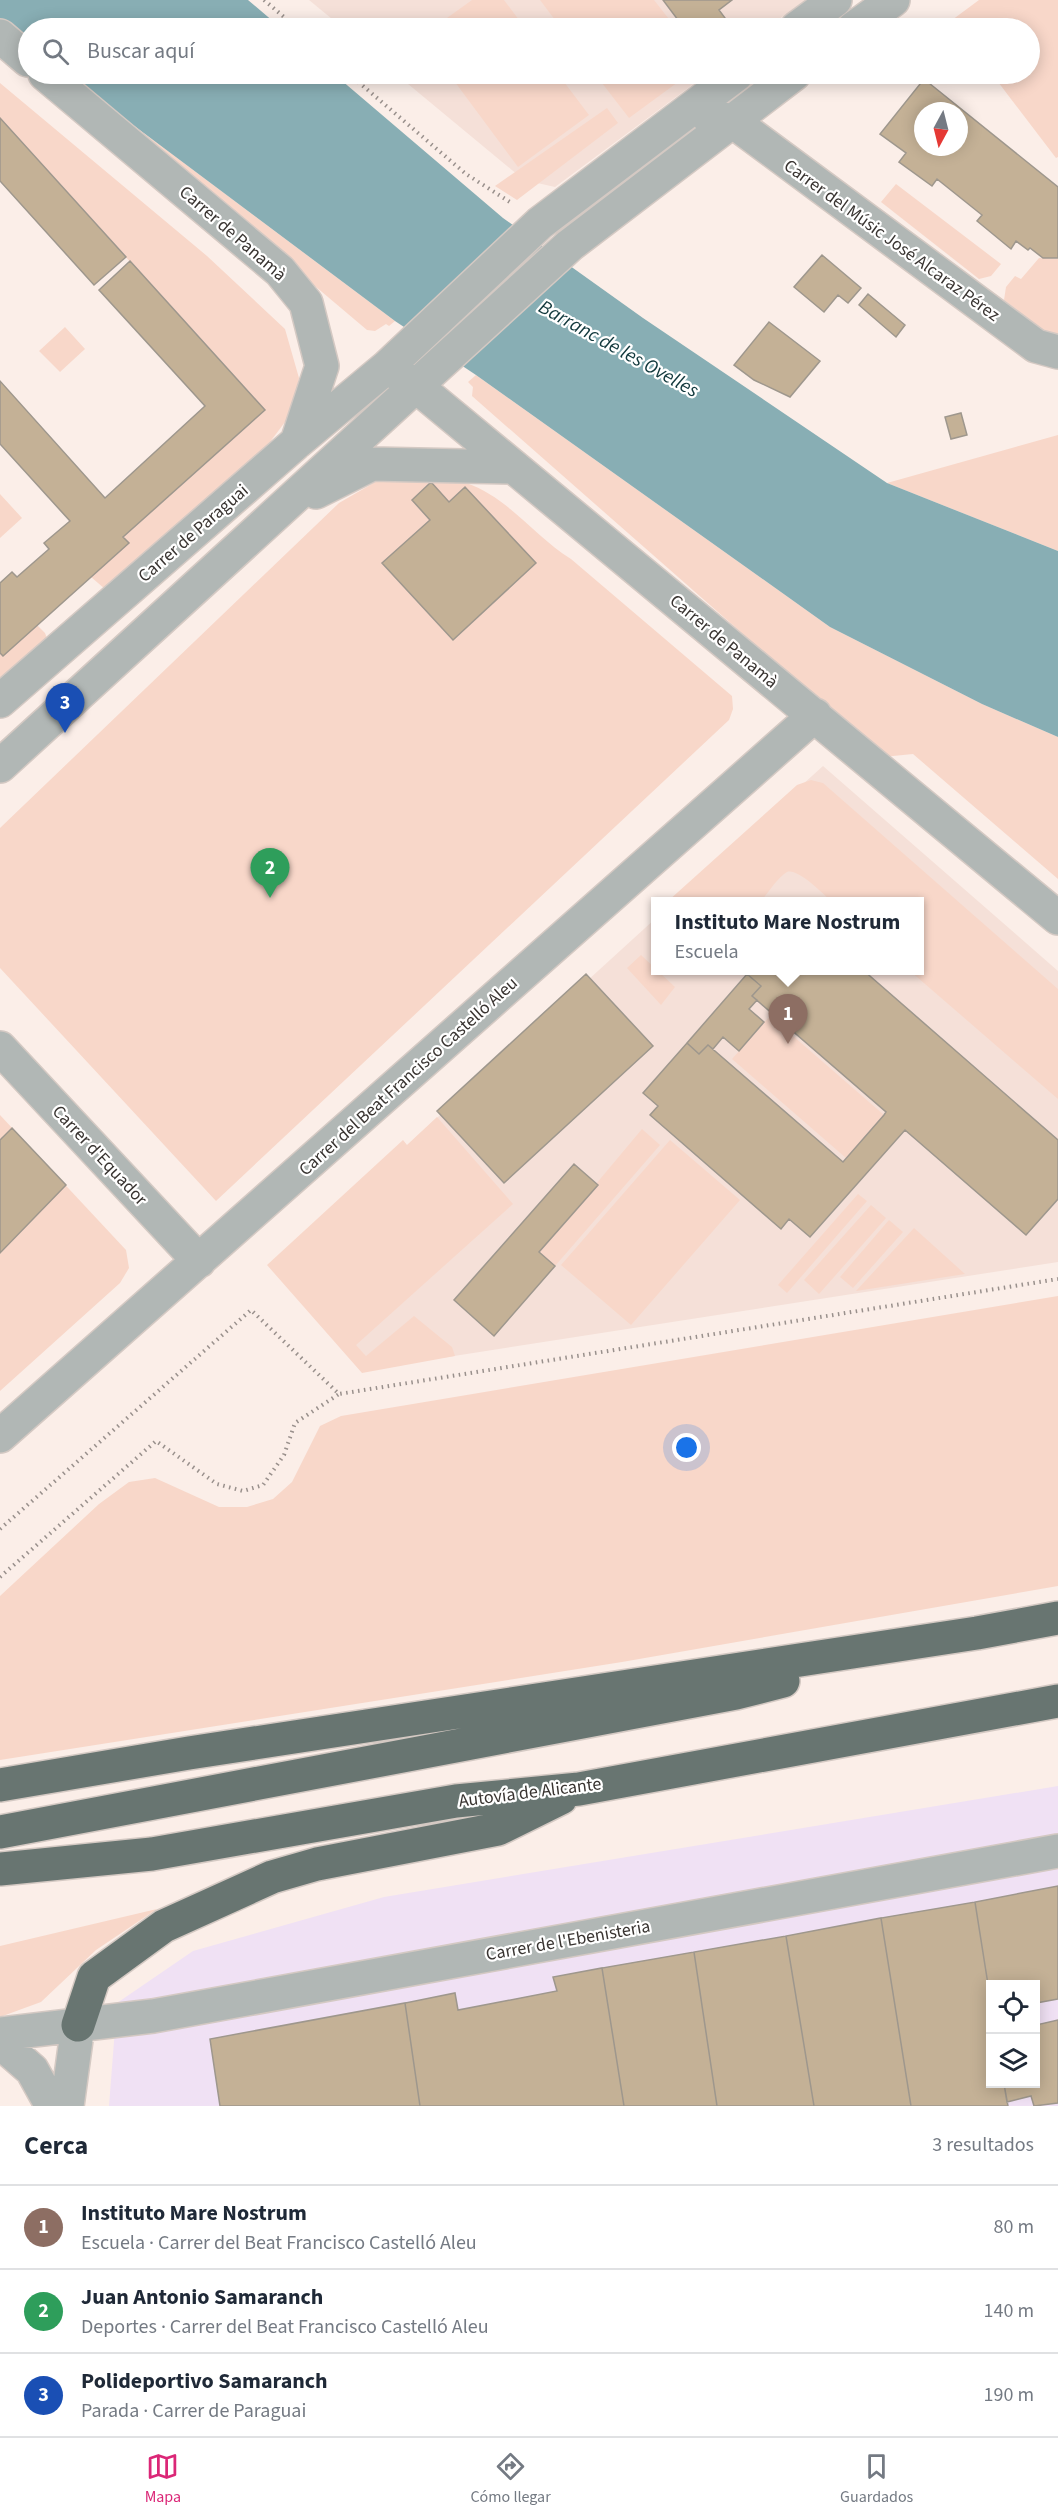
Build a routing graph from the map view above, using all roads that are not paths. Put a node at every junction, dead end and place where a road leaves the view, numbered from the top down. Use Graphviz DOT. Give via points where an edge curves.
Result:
graph roads {
  1 [pos="835,0"];
  2 [pos="893,0"];
  3 [pos="811,18"];
  4 [pos="868,18"];
  5 [pos="0,36"];
  6 [pos="18,51"];
  7 [pos="57,84"];
  8 [pos="724,84"];
  9 [pos="780,84"];
  10 [pos="731,120"];
  11 [pos="588,185"];
  12 [pos="1058,352"];
  13 [pos="387,367"];
  14 [pos="416,386"];
  15 [pos="297,442"];
  16 [pos="514,467"];
  17 [pos="277,512"];
  18 [pos="0,701"];
  19 [pos="815,716"];
  20 [pos="0,766"];
  21 [pos="1058,918"];
  22 [pos="0,1048"];
  23 [pos="199,1261"];
  24 [pos="0,1436"];
  25 [pos="1058,1618"];
  26 [pos="977,1633"];
  27 [pos="1058,1701"];
  28 [pos="0,1785"];
  29 [pos="579,1789"];
  30 [pos="0,1832"];
  31 [pos="1058,1851"];
  32 [pos="152,1854"];
  33 [pos="0,1869"];
  34 [pos="0,1890"];
  35 [pos="78,2025"];
  36 [pos="0,2034"];
  37 [pos="0,2042"];
  38 [pos="52,2106"];
  39 [pos="67,2106"];
  1 -- 3 [label="street"];
  2 -- 4 [label="street"];
  5 -- 6 [label="street"];
  7 -- 15 [label="street, Carrer de Panamà" via="280,271 306,303 322,366"];
  8 -- 11 [label="street, Carrer de Paraguai"];
  9 -- 10 [label="street"];
  10 -- 11 [label="street" via="709,118 682,133 623,178"];
  10 -- 12 [label="street, Carrer del Músic José Alcaraz Pérez" via="1036,346"];
  10 -- 14 [label="street" via="570,245"];
  11 -- 13 [label="street, Carrer de Paraguai" via="530,216"];
  13 -- 14 [label="street, Carrer de Panamà"];
  13 -- 15 [label="street, Carrer de Paraguai"];
  14 -- 16 [label="street, Carrer de Panamà"];
  14 -- 17 [label="street"];
  15 -- 18 [label="street, Carrer de Paraguai"];
  16 -- 17 [label="street" via="372,464"];
  16 -- 19 [label="street, Carrer de Panamà"];
  17 -- 20 [label="street"];
  19 -- 21 [label="street, Carrer de Panamà"];
  19 -- 23 [label="street, Carrer del Beat Francisco Castelló Aleu"];
  22 -- 23 [label="street, Carrer d'Equador"];
  23 -- 24 [label="street, Carrer del Beat Francisco Castelló Aleu"];
  25 -- 26 [label="highway"];
  26 -- 28 [label="highway"];
  26 -- 30 [label="highway" via="736,1693"];
  27 -- 29 [label="highway, Autovía de Alicante"];
  29 -- 32 [label="highway, Autovía de Alicante" via="456,1801"];
  29 -- 35 [label="highway" via="498,1828 317,1864 272,1877 164,1926 94,1977"];
  31 -- 35 [label="street, Carrer de l'Ebenisteria" via="153,2016"];
  32 -- 33 [label="highway, Autovía de Alicante"];
  32 -- 34 [label="highway"];
  35 -- 36 [label="street, Carrer de l'Ebenisteria"];
  35 -- 39 [label="street"];
  37 -- 38 [label="street" via="32,2070"];
}
